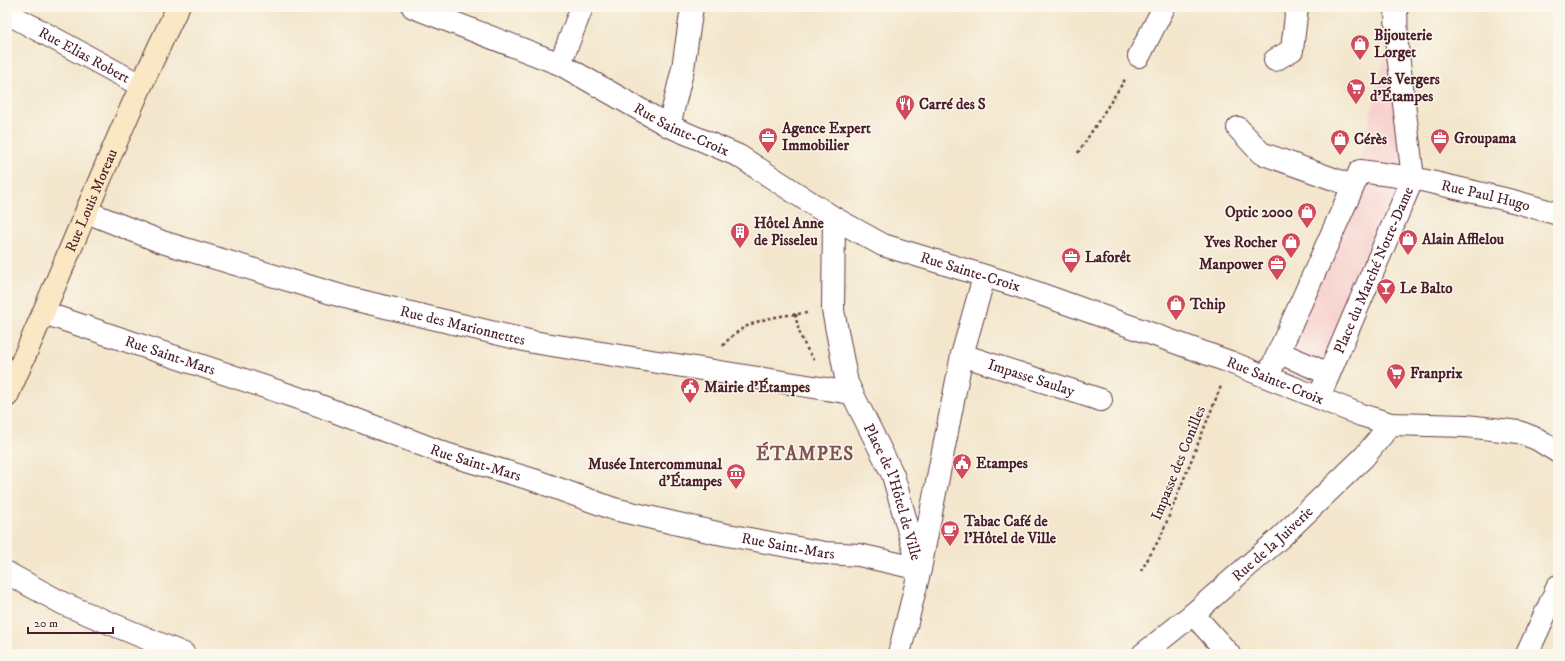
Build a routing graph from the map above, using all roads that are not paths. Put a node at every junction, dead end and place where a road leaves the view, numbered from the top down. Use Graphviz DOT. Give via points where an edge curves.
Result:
graph roads {
  1 [pos="178,7"];
  2 [pos="413,7"];
  3 [pos="582,7"];
  4 [pos="692,7"];
  5 [pos="1164,7"];
  6 [pos="1297,7"];
  7 [pos="1396,7"];
  8 [pos="7,13"];
  9 [pos="1139,56"];
  10 [pos="1275,60"];
  11 [pos="560,64"];
  12 [pos="140,85"];
  13 [pos="669,126"];
  14 [pos="1238,128"];
  15 [pos="1413,178"];
  16 [pos="1353,186"];
  17 [pos="87,212"];
  18 [pos="1558,214"];
  19 [pos="834,218"];
  20 [pos="984,277"];
  21 [pos="44,313"];
  22 [pos="1280,353"];
  23 [pos="962,355"];
  24 [pos="1329,374"];
  25 [pos="1268,376"];
  26 [pos="844,392"];
  27 [pos="7,396"];
  28 [pos="1319,397"];
  29 [pos="1101,400"];
  30 [pos="1391,424"];
  31 [pos="1558,452"];
  32 [pos="920,569"];
  33 [pos="7,572"];
  34 [pos="1558,586"];
  35 [pos="1193,614"];
  36 [pos="184,654"];
  37 [pos="899,654"];
  38 [pos="1144,654"];
  39 [pos="1229,654"];
  40 [pos="1527,654"];
  1 -- 12 [label="main road, Rue Louis Moreau"];
  2 -- 11 [label="street, Rue Sainte-Croix"];
  3 -- 11 [label="street"];
  4 -- 13 [label="street"];
  5 -- 9 [label="street"];
  6 -- 10 [label="street" via="1292,50"];
  7 -- 15 [label="street" via="1396,46"];
  8 -- 12 [label="street, Rue Elias Robert"];
  11 -- 13 [label="street, Rue Sainte-Croix"];
  12 -- 17 [label="main road, Rue Louis Moreau"];
  13 -- 19 [label="street, Rue Sainte-Croix" via="738,156"];
  14 -- 16 [label="street" via="1261,153"];
  15 -- 16 [label="street, Place du Marché Notre-Dame" via="1360,171"];
  15 -- 18 [label="street, Rue Paul Hugo"];
  15 -- 24 [label="street, Place du Marché Notre-Dame"];
  16 -- 22 [label="street, Place du Marché Notre-Dame"];
  17 -- 21 [label="main road, Rue Louis Moreau"];
  17 -- 26 [label="street, Rue des Marionnettes" via="162,242 348,298 533,342"];
  19 -- 20 [label="street, Rue Sainte-Croix" via="883,245"];
  19 -- 26 [label="street, Place de l'Hôtel de Ville" via="833,310 847,383"];
  20 -- 23 [label="street, Place de l'Hôtel de Ville"];
  20 -- 25 [label="street, Rue Sainte-Croix" via="1018,286"];
  21 -- 27 [label="main road, Rue Louis Moreau"];
  21 -- 32 [label="street, Rue Saint-Mars" via="310,402 446,454 534,480 614,509 717,533 825,553 859,555"];
  22 -- 24 [label="street, Place du Marché Notre-Dame"];
  22 -- 25 [label="street, Place du Marché Notre-Dame"];
  23 -- 29 [label="street, Impasse Saulay"];
  23 -- 32 [label="street, Place de l'Hôtel de Ville"];
  24 -- 28 [label="street, Place du Marché Notre-Dame"];
  25 -- 28 [label="street, Rue Sainte-Croix"];
  26 -- 32 [label="street, Place de l'Hôtel de Ville" via="894,475"];
  28 -- 30 [label="street, Rue Sainte-Croix"];
  30 -- 31 [label="street, Rue Sainte-Croix" via="1466,426 1519,432"];
  30 -- 35 [label="street, Rue de la Juiverie" via="1364,457 1280,538"];
  32 -- 37 [label="street"];
  33 -- 36 [label="street" via="64,604"];
  34 -- 40 [label="street"];
  35 -- 38 [label="street, Rue de la Juiverie"];
  35 -- 39 [label="street"];
}
